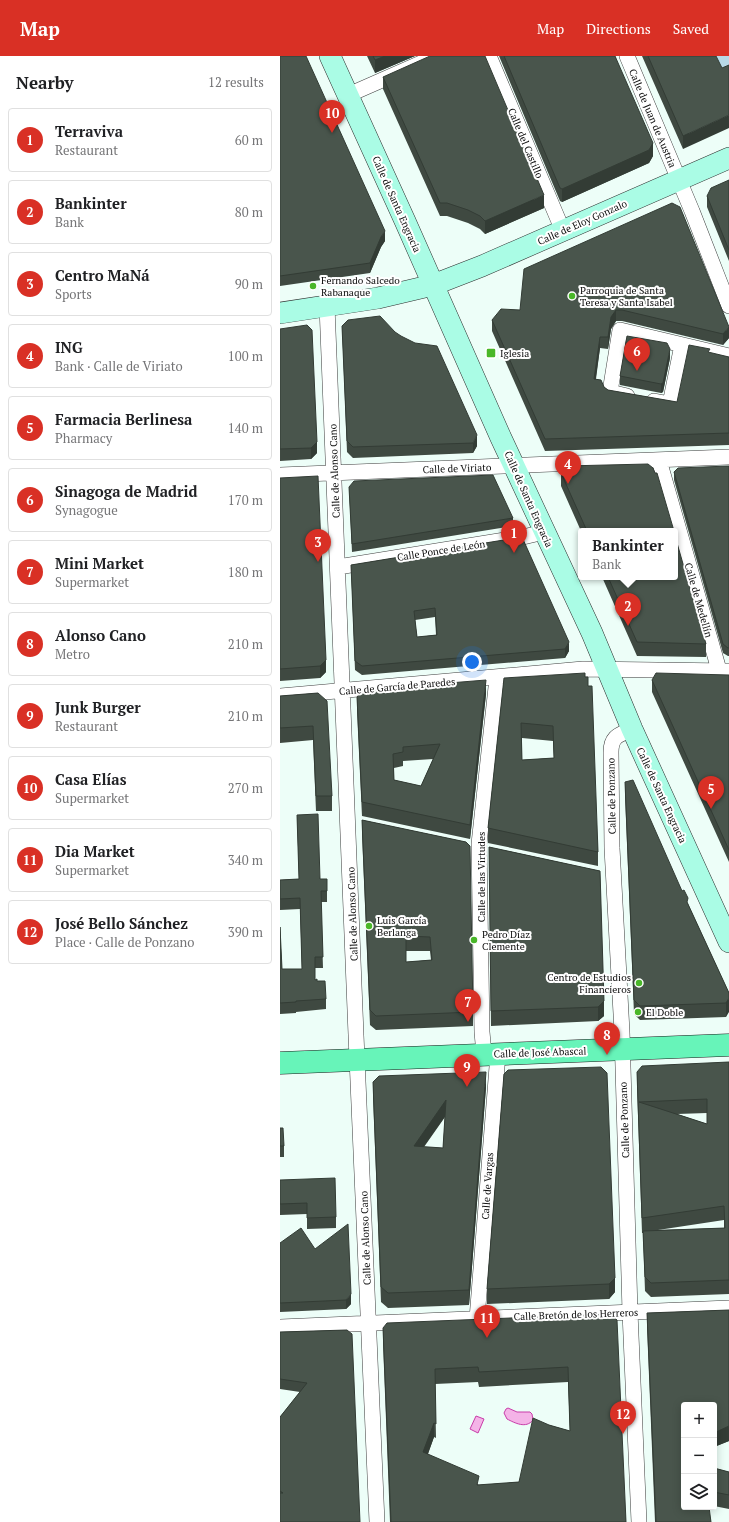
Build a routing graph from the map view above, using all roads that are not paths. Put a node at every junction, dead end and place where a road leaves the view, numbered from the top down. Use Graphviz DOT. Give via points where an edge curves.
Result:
graph roads {
  1 [pos="330,56"];
  2 [pos="437,56"];
  3 [pos="489,56"];
  4 [pos="627,56"];
  5 [pos="348,95"];
  6 [pos="729,158"];
  7 [pos="679,180"];
  8 [pos="563,231"];
  9 [pos="433,285"];
  10 [pos="327,306"];
  11 [pos="729,306"];
  12 [pos="280,313"];
  13 [pos="682,345"];
  14 [pos="729,356"];
  15 [pos="729,458"];
  16 [pos="659,460"];
  17 [pos="514,465"];
  18 [pos="334,473"];
  19 [pos="280,475"];
  20 [pos="544,532"];
  21 [pos="338,566"];
  22 [pos="607,670"];
  23 [pos="724,670"];
  24 [pos="497,678"];
  25 [pos="343,691"];
  26 [pos="280,696"];
  27 [pos="632,729"];
  28 [pos="464,848"];
  29 [pos="479,851"];
  30 [pos="495,854"];
  31 [pos="729,942"];
  32 [pos="729,1045"];
  33 [pos="622,1049"];
  34 [pos="491,1054"];
  35 [pos="358,1059"];
  36 [pos="280,1063"];
  37 [pos="729,1308"];
  38 [pos="630,1312"];
  39 [pos="477,1319"];
  40 [pos="368,1323"];
  41 [pos="280,1327"];
  42 [pos="376,1522"];
  43 [pos="639,1522"];
  1 -- 5 [label="main road, Calle de Santa Engracia"];
  2 -- 5 [label="street"];
  3 -- 8 [label="street, Calle del Castillo"];
  4 -- 7 [label="street, Calle de Juan de Austria"];
  5 -- 9 [label="main road, Calle de Santa Engracia"];
  6 -- 7 [label="main road, Calle de Eloy Gonzalo"];
  7 -- 8 [label="main road, Calle de Eloy Gonzalo"];
  7 -- 11 [label="street, Calle de Juan de Austria"];
  8 -- 9 [label="main road, Calle de Eloy Gonzalo"];
  9 -- 10 [label="main road, Calle de Eloy Gonzalo" via="378,298"];
  9 -- 17 [label="main road, Calle de Santa Engracia"];
  10 -- 12 [label="main road, Calle de Eloy Gonzalo"];
  10 -- 18 [label="street, Calle de Alonso Cano"];
  13 -- 13 [label="street" via="670,404 610,392 620,330"];
  13 -- 14 [label="street"];
  15 -- 16 [label="street, Calle de Viriato"];
  16 -- 17 [label="street, Calle de Viriato"];
  16 -- 23 [label="street, Calle de Medellín"];
  17 -- 18 [label="street, Calle de Viriato"];
  17 -- 20 [label="main road, Calle de Santa Engracia"];
  18 -- 19 [label="street, Calle de Viriato"];
  18 -- 21 [label="street, Calle de Alonso Cano"];
  20 -- 21 [label="street, Calle Ponce de León"];
  20 -- 22 [label="main road, Calle de Santa Engracia"];
  21 -- 25 [label="street, Calle de Alonso Cano"];
  22 -- 23 [label="street, Calle de García de Paredes"];
  22 -- 24 [label="street, Calle de García de Paredes" via="583,669"];
  22 -- 27 [label="main road, Calle de Santa Engracia"];
  24 -- 25 [label="street, Calle de García de Paredes"];
  24 -- 29 [label="street, Calle de las Virtudes"];
  25 -- 26 [label="street, Calle de García de Paredes"];
  25 -- 35 [label="street, Calle de Alonso Cano" via="354,824"];
  27 -- 31 [label="main road, Calle de Santa Engracia"];
  27 -- 33 [label="street, Calle de Ponzano" via="615,738 611,750 607,878"];
  28 -- 29 [label="street"];
  29 -- 30 [label="street"];
  29 -- 34 [label="street, Calle de las Virtudes" via="482,1032"];
  32 -- 33 [label="main road, Calle de José Abascal"];
  33 -- 34 [label="main road, Calle de José Abascal"];
  33 -- 38 [label="street, Calle de Ponzano"];
  34 -- 35 [label="main road, Calle de José Abascal"];
  34 -- 39 [label="street, Calle de Vargas"];
  35 -- 36 [label="main road, Calle de José Abascal"];
  35 -- 40 [label="street, Calle de Alonso Cano"];
  37 -- 38 [label="street, Calle Bretón de los Herreros"];
  38 -- 39 [label="street, Calle Bretón de los Herreros"];
  38 -- 43 [label="street, Calle de Ponzano"];
  39 -- 40 [label="street, Calle Bretón de los Herreros"];
  40 -- 41 [label="street, Calle Bretón de los Herreros"];
  40 -- 42 [label="street, Calle de Alonso Cano"];
}
